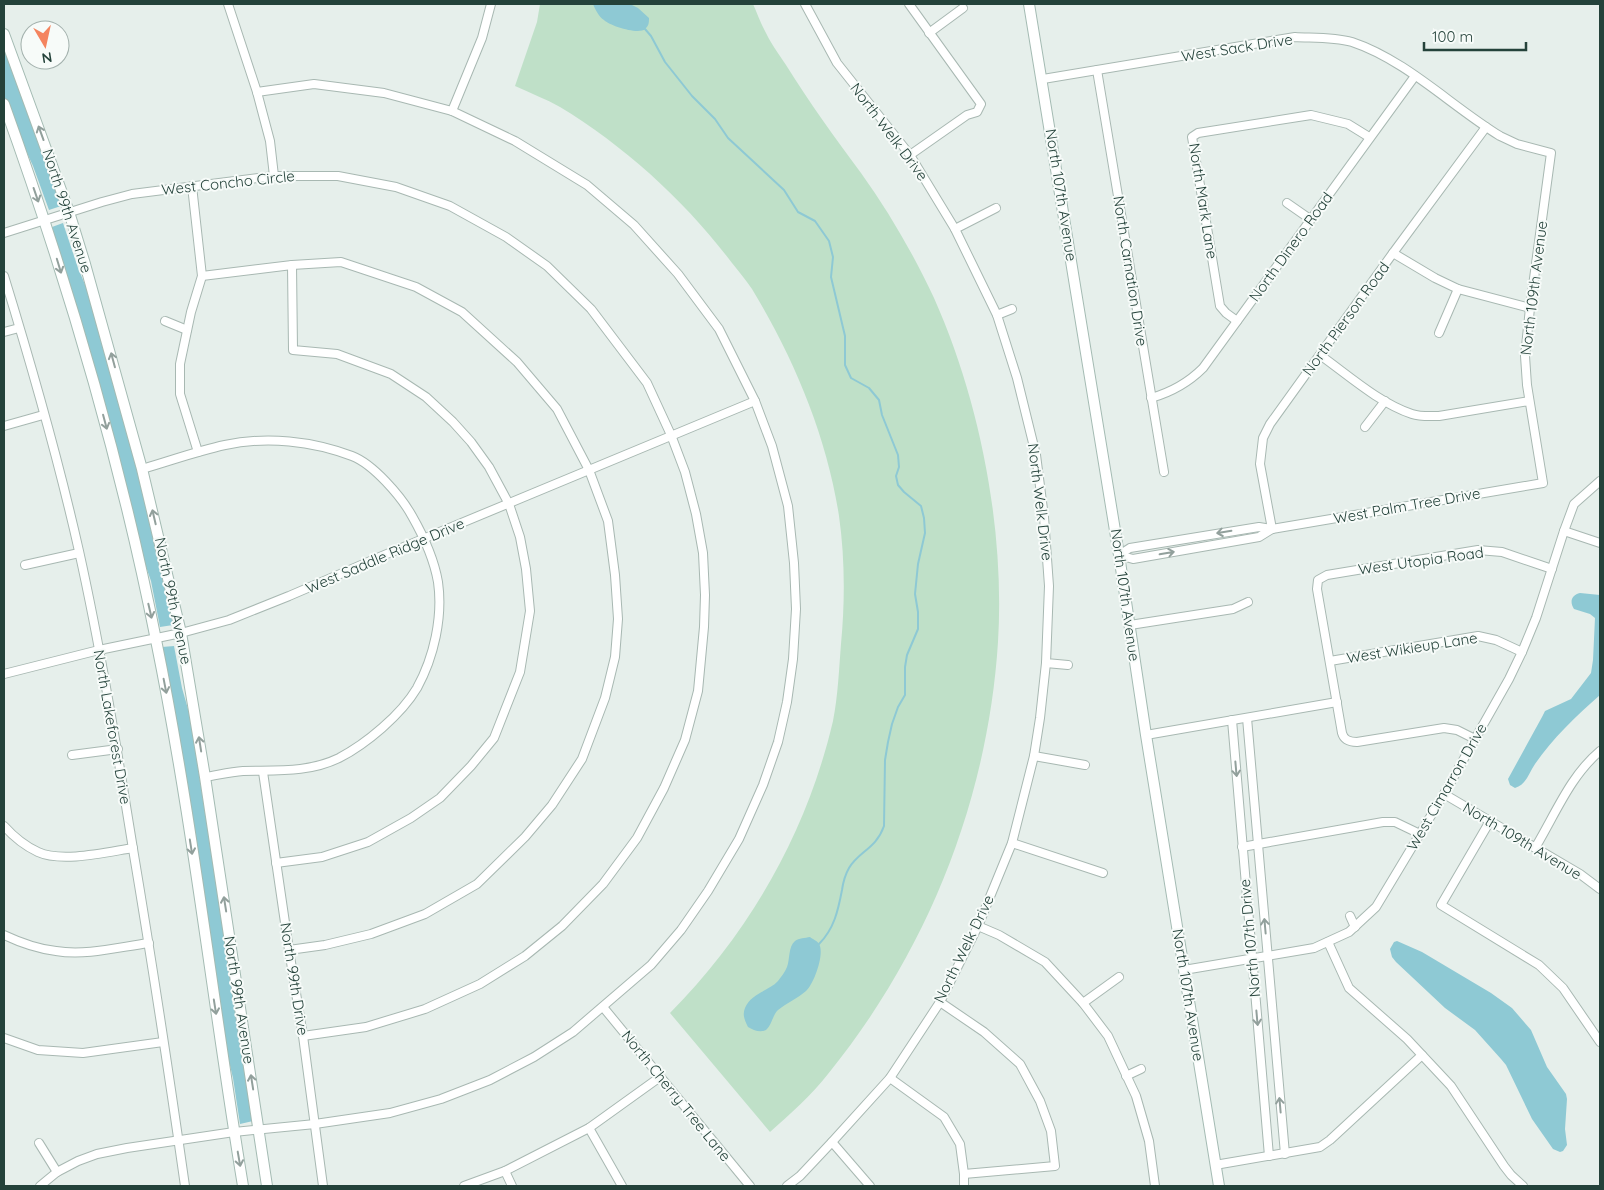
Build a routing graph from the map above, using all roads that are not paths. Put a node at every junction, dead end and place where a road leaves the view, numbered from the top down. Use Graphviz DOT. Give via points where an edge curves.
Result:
graph roads {
  1 [pos="228,4"];
  2 [pos="491,4"];
  3 [pos="805,4"];
  4 [pos="909,4"];
  5 [pos="1029,4"];
  6 [pos="963,8"];
  7 [pos="929,32"];
  8 [pos="4,34"];
  9 [pos="1097,70"];
  10 [pos="1414,76"];
  11 [pos="1043,79"];
  12 [pos="257,92"];
  13 [pos="4,104"];
  14 [pos="452,111"];
  15 [pos="1486,127"];
  16 [pos="1369,137"];
  17 [pos="1551,153"];
  18 [pos="910,155"];
  19 [pos="274,176"];
  20 [pos="192,186"];
  21 [pos="1287,203"];
  22 [pos="996,208"];
  23 [pos="69,212"];
  24 [pos="44,220"];
  25 [pos="1310,220"];
  26 [pos="955,229"];
  27 [pos="4,233"];
  28 [pos="1393,253"];
  29 [pos="292,265"];
  30 [pos="4,276"];
  31 [pos="202,276"];
  32 [pos="1458,289"];
  33 [pos="1530,308"];
  34 [pos="1012,309"];
  35 [pos="997,315"];
  36 [pos="165,321"];
  37 [pos="1236,321"];
  38 [pos="19,328"];
  39 [pos="187,330"];
  40 [pos="4,332"];
  41 [pos="1439,333"];
  42 [pos="1320,355"];
  43 [pos="1151,398"];
  44 [pos="755,401"];
  45 [pos="1385,401"];
  46 [pos="1530,401"];
  47 [pos="44,415"];
  48 [pos="4,426"];
  49 [pos="1365,427"];
  50 [pos="672,435"];
  51 [pos="198,452"];
  52 [pos="142,469"];
  53 [pos="589,470"];
  54 [pos="1164,472"];
  55 [pos="1600,481"];
  56 [pos="1543,483"];
  57 [pos="509,504"];
  58 [pos="1272,529"];
  59 [pos="1564,531"];
  60 [pos="425,538"];
  61 [pos="1600,543"];
  62 [pos="79,554"];
  63 [pos="1119,555"];
  64 [pos="25,565"];
  65 [pos="1552,569"];
  66 [pos="1248,602"];
  67 [pos="1130,625"];
  68 [pos="181,633"];
  69 [pos="156,638"];
  70 [pos="99,650"];
  71 [pos="1522,652"];
  72 [pos="1330,661"];
  73 [pos="1046,663"];
  74 [pos="1068,665"];
  75 [pos="4,674"];
  76 [pos="1337,702"];
  77 [pos="1247,718"];
  78 [pos="1232,720"];
  79 [pos="1146,735"];
  80 [pos="1476,739"];
  81 [pos="118,749"];
  82 [pos="1600,751"];
  83 [pos="72,755"];
  84 [pos="1034,756"];
  85 [pos="1085,765"];
  86 [pos="263,772"];
  87 [pos="205,777"];
  88 [pos="1444,794"];
  89 [pos="1490,821"];
  90 [pos="4,826"];
  91 [pos="1420,834"];
  92 [pos="1012,842"];
  93 [pos="1258,844"];
  94 [pos="1242,846"];
  95 [pos="133,848"];
  96 [pos="1535,848"];
  97 [pos="276,863"];
  98 [pos="1104,873"];
  99 [pos="1600,889"];
  100 [pos="1350,916"];
  101 [pos="978,926"];
  102 [pos="1355,927"];
  103 [pos="4,935"];
  104 [pos="1328,942"];
  105 [pos="149,943"];
  106 [pos="289,950"];
  107 [pos="1267,956"];
  108 [pos="1252,959"];
  109 [pos="1184,970"];
  110 [pos="1119,977"];
  111 [pos="940,1002"];
  112 [pos="1083,1003"];
  113 [pos="603,1007"];
  114 [pos="303,1036"];
  115 [pos="1599,1037"];
  116 [pos="4,1038"];
  117 [pos="163,1042"];
  118 [pos="1422,1055"];
  119 [pos="1141,1069"];
  120 [pos="1126,1076"];
  121 [pos="660,1077"];
  122 [pos="890,1078"];
  123 [pos="314,1124"];
  124 [pos="588,1128"];
  125 [pos="259,1130"];
  126 [pos="234,1132"];
  127 [pos="178,1141"];
  128 [pos="832,1142"];
  129 [pos="39,1144"];
  130 [pos="1285,1154"];
  131 [pos="1269,1156"];
  132 [pos="1215,1165"];
  133 [pos="505,1171"];
  134 [pos="57,1172"];
  135 [pos="964,1174"];
  136 [pos="40,1186"];
  137 [pos="185,1186"];
  138 [pos="243,1186"];
  139 [pos="267,1186"];
  140 [pos="323,1186"];
  141 [pos="464,1186"];
  142 [pos="512,1186"];
  143 [pos="622,1186"];
  144 [pos="750,1186"];
  145 [pos="787,1186"];
  146 [pos="870,1186"];
  147 [pos="964,1186"];
  148 [pos="1155,1186"];
  149 [pos="1219,1186"];
  150 [pos="1523,1186"];
  1 -- 12 [label="street"];
  2 -- 14 [label="street" via="482,38"];
  3 -- 18 [label="street, North Welk Drive" via="837,63"];
  4 -- 7 [label="street"];
  5 -- 11 [label="main road, North 107th Avenue"];
  6 -- 7 [label="street"];
  7 -- 18 [label="street" via="981,104 977,112 967,115"];
  23 -- 8 [label="main road, North 99th Avenue, one-way"];
  9 -- 10 [label="street, West Sack Drive" via="1295,37 1351,42 1387,57"];
  9 -- 11 [label="street, West Sack Drive"];
  9 -- 43 [label="street, North Carnation Drive"];
  10 -- 15 [label="street, West Sack Drive"];
  10 -- 16 [label="street, North Dinero Road"];
  11 -- 63 [label="main road, North 107th Avenue"];
  12 -- 14 [label="street" via="314,84 384,93"];
  12 -- 19 [label="street" via="270,141"];
  13 -- 24 [label="main road, North 99th Avenue, one-way"];
  14 -- 44 [label="street" via="516,141 587,185 634,225 678,274 719,329"];
  15 -- 17 [label="street, West Sack Drive" via="1517,144"];
  15 -- 28 [label="street, North Pierson Road"];
  16 -- 25 [label="street, North Dinero Road"];
  16 -- 37 [label="street, North Mark Lane" via="1348,124 1311,115 1192,136 1220,306"];
  17 -- 33 [label="street, North 109th Avenue"];
  18 -- 26 [label="street, North Welk Drive"];
  19 -- 20 [label="street, West Concho Circle"];
  19 -- 50 [label="street, West Concho Circle" via="338,176 396,187 450,206 506,237 547,266 590,309 647,382"];
  20 -- 23 [label="street, West Concho Circle" via="126,196"];
  20 -- 31 [label="street"];
  21 -- 25 [label="street"];
  22 -- 26 [label="street"];
  23 -- 24 [label="street, West Concho Circle"];
  52 -- 23 [label="main road, North 99th Avenue, one-way"];
  24 -- 27 [label="street, West Concho Circle"];
  24 -- 69 [label="main road, North 99th Avenue, one-way" via="86,352"];
  25 -- 37 [label="street, North Dinero Road"];
  26 -- 35 [label="street, North Welk Drive"];
  28 -- 32 [label="street"];
  28 -- 42 [label="street, North Pierson Road"];
  29 -- 31 [label="street"];
  29 -- 53 [label="street" via="341,262 416,286 462,312 517,362 557,409"];
  29 -- 57 [label="street" via="294,350 337,354 391,374 426,397 471,442"];
  30 -- 38 [label="street, North Lakeforest Drive"];
  31 -- 39 [label="street"];
  32 -- 33 [label="street"];
  32 -- 41 [label="street"];
  33 -- 46 [label="street, North 109th Avenue" via="1525,356"];
  34 -- 35 [label="street"];
  35 -- 73 [label="street, North Welk Drive" via="1036,455 1049,586"];
  36 -- 39 [label="street"];
  37 -- 43 [label="street, North Dinero Road" via="1203,368 1175,390"];
  38 -- 40 [label="street"];
  38 -- 47 [label="street, North Lakeforest Drive"];
  39 -- 51 [label="street" via="180,364 180,394"];
  42 -- 45 [label="street"];
  42 -- 58 [label="street, North Pierson Road" via="1263,438 1260,464"];
  43 -- 54 [label="street, North Carnation Drive"];
  44 -- 50 [label="street, West Saddle Ridge Drive"];
  44 -- 113 [label="street" via="772,446 788,506 794,563 793,659 778,742 739,839 708,891 651,965"];
  45 -- 46 [label="street" via="1424,416"];
  45 -- 49 [label="street"];
  46 -- 56 [label="street, North 109th Avenue"];
  47 -- 48 [label="street"];
  47 -- 62 [label="street, North Lakeforest Drive"];
  50 -- 53 [label="street, West Saddle Ridge Drive"];
  50 -- 114 [label="street, West Concho Circle" via="685,472 703,553 704,627 698,691 685,740 637,838 603,884 562,926 525,956 480,984 425,1009 366,1027"];
  51 -- 52 [label="street"];
  51 -- 60 [label="street" via="226,445 274,440 315,445 354,456 380,475 405,503"];
  68 -- 52 [label="main road, North 99th Avenue, one-way"];
  53 -- 57 [label="street, West Saddle Ridge Drive"];
  53 -- 106 [label="street" via="608,522 616,575 618,619 615,657 605,698 582,759 552,805 477,884 425,914 371,934"];
  55 -- 59 [label="street, West Cimarron Drive" via="1574,504"];
  56 -- 58 [label="street, West Palm Tree Drive"];
  57 -- 60 [label="street, West Saddle Ridge Drive"];
  57 -- 97 [label="street" via="520,537 530,611 520,672 494,738 440,798 411,818 368,842 322,857"];
  58 -- 63 [label="street, West Palm Tree Drive" via="1260,527 1130,548"];
  59 -- 61 [label="street"];
  59 -- 65 [label="street, West Cimarron Drive"];
  60 -- 68 [label="street, West Saddle Ridge Drive" via="229,620"];
  60 -- 86 [label="street" via="438,583 439,610 437,633 416,689 373,737 338,758 305,769"];
  62 -- 64 [label="street"];
  62 -- 70 [label="street, North Lakeforest Drive"];
  63 -- 67 [label="main road, North 107th Avenue"];
  65 -- 71 [label="street, West Cimarron Drive"];
  65 -- 72 [label="street, West Utopia Road" via="1502,552 1478,550 1327,575 1318,580 1317,589"];
  66 -- 67 [label="street" via="1233,609"];
  67 -- 79 [label="main road, North 107th Avenue"];
  68 -- 69 [label="street, West Saddle Ridge Drive"];
  87 -- 68 [label="main road, North 99th Avenue, one-way"];
  69 -- 70 [label="street, West Saddle Ridge Drive"];
  69 -- 126 [label="main road, North 99th Avenue, one-way" via="179,764"];
  70 -- 75 [label="street, West Saddle Ridge Drive"];
  70 -- 81 [label="street, North Lakeforest Drive"];
  71 -- 72 [label="street, West Wikieup Lane" via="1478,636"];
  71 -- 80 [label="street, West Cimarron Drive"];
  72 -- 76 [label="street"];
  73 -- 74 [label="street"];
  73 -- 84 [label="street, North Welk Drive"];
  76 -- 77 [label="street"];
  76 -- 80 [label="street" via="1343,736 1350,742 1444,728"];
  77 -- 78 [label="street"];
  77 -- 93 [label="street, North 107th Drive"];
  78 -- 79 [label="street"];
  78 -- 94 [label="street, North 107th Drive, one-way"];
  79 -- 109 [label="main road, North 107th Avenue"];
  80 -- 88 [label="street, West Cimarron Drive"];
  81 -- 83 [label="street"];
  81 -- 95 [label="street, North Lakeforest Drive"];
  82 -- 96 [label="street" via="1575,779"];
  84 -- 85 [label="street"];
  84 -- 92 [label="street, North Welk Drive"];
  86 -- 87 [label="street" via="242,771"];
  86 -- 97 [label="street, North 99th Drive"];
  125 -- 87 [label="main road, North 99th Avenue, one-way"];
  88 -- 89 [label="street, North 109th Avenue"];
  88 -- 91 [label="street, West Cimarron Drive"];
  89 -- 96 [label="street, North 109th Avenue"];
  89 -- 115 [label="street" via="1441,905 1539,965 1563,988"];
  90 -- 95 [label="street" via="15,838 38,853 68,858"];
  91 -- 93 [label="street" via="1395,822 1383,822"];
  91 -- 102 [label="street, West Cimarron Drive" via="1376,907"];
  92 -- 98 [label="street"];
  92 -- 101 [label="street, North Welk Drive"];
  93 -- 94 [label="street"];
  107 -- 93 [label="street, North 107th Drive, one-way"];
  94 -- 108 [label="street, North 107th Drive"];
  95 -- 105 [label="street, North Lakeforest Drive"];
  96 -- 99 [label="street, North 109th Avenue"];
  97 -- 106 [label="street, North 99th Drive"];
  100 -- 102 [label="street"];
  101 -- 111 [label="street, North Welk Drive"];
  101 -- 112 [label="street" via="1045,962"];
  102 -- 104 [label="street, West Cimarron Drive"];
  103 -- 105 [label="street" via="23,944 57,952 89,952"];
  104 -- 107 [label="street, West Cimarron Drive" via="1314,948"];
  104 -- 118 [label="street" via="1349,988"];
  105 -- 117 [label="street, North Lakeforest Drive"];
  106 -- 114 [label="street, North 99th Drive"];
  107 -- 108 [label="street, West Cimarron Drive"];
  130 -- 107 [label="street, North 107th Drive, one-way"];
  108 -- 109 [label="street, West Cimarron Drive"];
  108 -- 131 [label="street, North 107th Drive, one-way"];
  109 -- 132 [label="main road, North 107th Avenue"];
  110 -- 112 [label="street"];
  111 -- 122 [label="street, North Welk Drive"];
  111 -- 135 [label="street" via="984,1032 1020,1064 1040,1101 1051,1131 1055,1166"];
  112 -- 120 [label="street" via="1108,1036"];
  113 -- 121 [label="street, North Cherry Tree Lane"];
  113 -- 123 [label="street" via="573,1032 490,1080 390,1114"];
  114 -- 123 [label="street, North 99th Drive"];
  116 -- 117 [label="street" via="38,1050 83,1053"];
  117 -- 127 [label="street, North Lakeforest Drive"];
  118 -- 130 [label="street" via="1330,1140 1320,1147"];
  118 -- 150 [label="street" via="1451,1086 1511,1176"];
  119 -- 120 [label="street"];
  120 -- 148 [label="street" via="1136,1096 1149,1141"];
  121 -- 124 [label="street"];
  121 -- 144 [label="street, North Cherry Tree Lane"];
  122 -- 128 [label="street, North Welk Drive"];
  122 -- 135 [label="street" via="944,1117 960,1144"];
  123 -- 125 [label="street"];
  123 -- 140 [label="street, North 99th Drive"];
  124 -- 133 [label="street"];
  124 -- 143 [label="street"];
  125 -- 126 [label="street"];
  125 -- 139 [label="main road, North 99th Avenue"];
  126 -- 127 [label="street"];
  126 -- 138 [label="main road, North 99th Avenue, one-way"];
  127 -- 134 [label="street" via="97,1154"];
  127 -- 137 [label="street, North Lakeforest Drive"];
  128 -- 145 [label="street, North Welk Drive"];
  128 -- 146 [label="street"];
  129 -- 134 [label="street"];
  130 -- 131 [label="street"];
  131 -- 132 [label="street"];
  132 -- 149 [label="main road, North 107th Avenue"];
  133 -- 141 [label="street"];
  133 -- 142 [label="street"];
  134 -- 136 [label="street"];
  135 -- 147 [label="street"];
}
